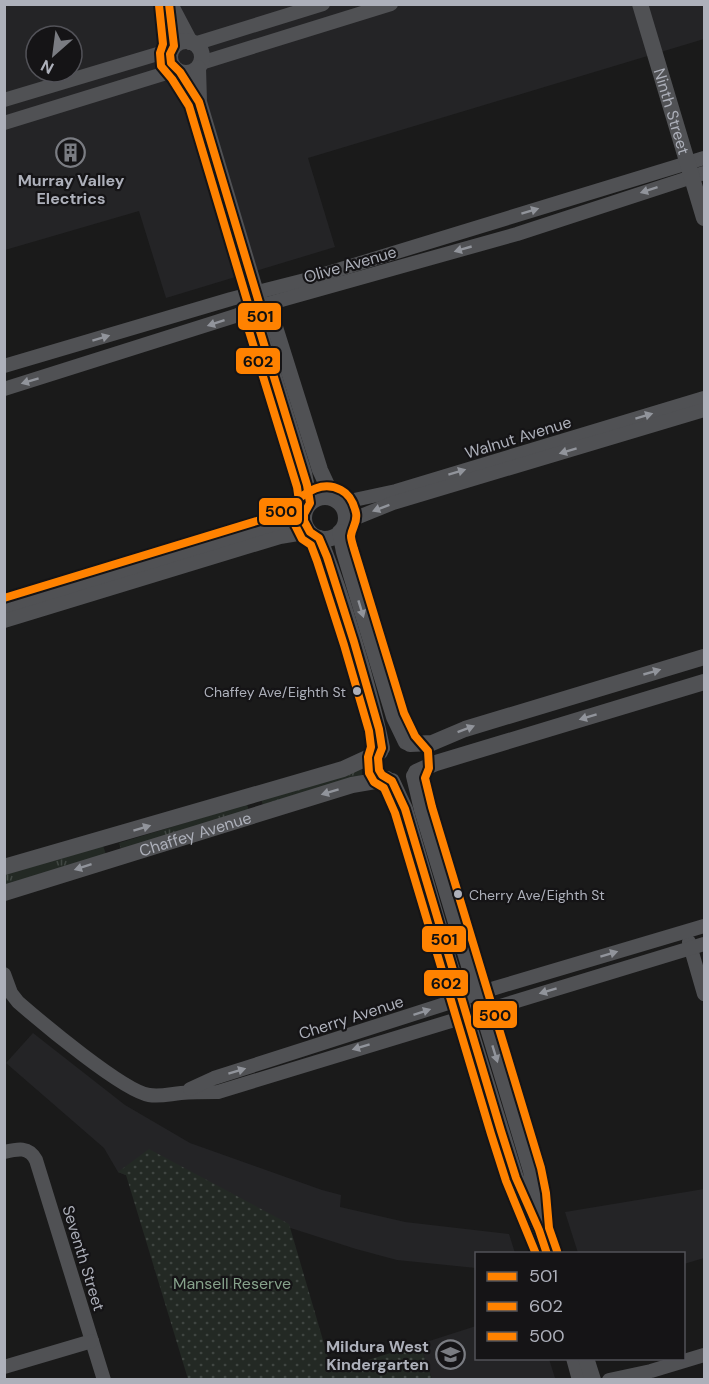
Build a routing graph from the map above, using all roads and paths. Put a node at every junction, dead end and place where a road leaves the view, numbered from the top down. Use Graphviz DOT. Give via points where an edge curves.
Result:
graph roads {
  1 [pos="170,4"];
  2 [pos="322,4"];
  3 [pos="391,4"];
  4 [pos="640,4"];
  5 [pos="183,45"];
  6 [pos="149,57"];
  7 [pos="199,65"];
  8 [pos="178,71"];
  9 [pos="156,76"];
  10 [pos="4,100"];
  11 [pos="199,102"];
  12 [pos="4,123"];
  13 [pos="705,158"];
  14 [pos="695,171"];
  15 [pos="705,218"];
  16 [pos="258,299"];
  17 [pos="4,366"];
  18 [pos="4,389"];
  19 [pos="705,398"];
  20 [pos="705,410"];
  21 [pos="337,501"];
  22 [pos="308,506"];
  23 [pos="343,527"];
  24 [pos="314,535"];
  25 [pos="4,609"];
  26 [pos="4,621"];
  27 [pos="705,657"];
  28 [pos="687,662"];
  29 [pos="699,684"];
  30 [pos="540,706"];
  31 [pos="547,729"];
  32 [pos="408,743"];
  33 [pos="381,750"];
  34 [pos="415,774"];
  35 [pos="389,780"];
  36 [pos="254,795"];
  37 [pos="259,814"];
  38 [pos="109,838"];
  39 [pos="115,857"];
  40 [pos="4,867"];
  41 [pos="4,893"];
  42 [pos="705,926"];
  43 [pos="685,931"];
  44 [pos="705,945"];
  45 [pos="691,949"];
  46 [pos="4,974"];
  47 [pos="478,994"];
  48 [pos="705,994"];
  49 [pos="461,999"];
  50 [pos="483,1011"];
  51 [pos="466,1016"];
  52 [pos="182,1093"];
  53 [pos="4,1152"];
  54 [pos="539,1230"];
  55 [pos="546,1252"];
  56 [pos="92,1341"];
  57 [pos="705,1355"];
  58 [pos="574,1360"];
  59 [pos="586,1360"];
  60 [pos="4,1367"];
  61 [pos="651,1371"];
  62 [pos="104,1380"];
  63 [pos="580,1380"];
  64 [pos="593,1380"];
  65 [pos="609,1380"];
  66 [pos="632,1380"];
  1 -- 5 [label="street"];
  2 -- 5 [label="street"];
  3 -- 7 [label="street"];
  4 -- 14 [label="street, Ninth Street"];
  5 -- 6 [label="street"];
  5 -- 7 [label="street" via="200,50"];
  5 -- 8 [label="street" via="170,59"];
  6 -- 9 [label="street"];
  6 -- 10 [label="street"];
  7 -- 8 [label="street" via="190,73"];
  7 -- 11 [label="street"];
  8 -- 9 [label="street"];
  8 -- 11 [label="street"];
  9 -- 12 [label="street"];
  11 -- 16 [label="street"];
  13 -- 14 [label="street, Olive Avenue"];
  14 -- 15 [label="street, Ninth Street"];
  14 -- 16 [label="street, Olive Avenue" via="517,234"];
  17 -- 16 [label="street, Olive Avenue, one-way"];
  16 -- 18 [label="street, Olive Avenue, one-way" via="224,320"];
  16 -- 21 [label="street" via="274,324 320,470"];
  16 -- 22 [label="street" via="259,328 304,473"];
  21 -- 19 [label="street, Walnut Avenue, one-way" via="396,491"];
  20 -- 23 [label="street, Walnut Avenue, one-way" via="393,503"];
  21 -- 22 [label="street" via="321,497"];
  21 -- 23 [label="street" via="346,515"];
  22 -- 24 [label="street" via="304,521"];
  22 -- 25 [label="street" via="285,523 268,529"];
  23 -- 24 [label="street" via="330,538"];
  23 -- 32 [label="street, one-way" via="344,552 394,717"];
  24 -- 26 [label="street" via="280,537"];
  24 -- 33 [label="street" via="333,573 379,729"];
  27 -- 28 [label="street"];
  28 -- 29 [label="street"];
  30 -- 28 [label="street, one-way"];
  29 -- 31 [label="street, one-way"];
  30 -- 31 [label="street"];
  32 -- 30 [label="street, one-way" via="439,741"];
  31 -- 34 [label="street" via="435,763"];
  32 -- 33 [label="street" via="393,741"];
  32 -- 34 [label="street" via="418,754"];
  33 -- 35 [label="street" via="377,764"];
  33 -- 36 [label="street, Chaffey Avenue" via="343,769"];
  34 -- 35 [label="street" via="404,782"];
  34 -- 47 [label="street" via="422,810"];
  35 -- 37 [label="street, Chaffey Avenue, one-way" via="351,785"];
  35 -- 49 [label="street" via="405,808"];
  36 -- 37 [label="street"];
  38 -- 36 [label="street, Chaffey Avenue, one-way"];
  37 -- 39 [label="street, Chaffey Avenue"];
  38 -- 39 [label="street"];
  38 -- 40 [label="street, Chaffey Avenue"];
  39 -- 41 [label="street, Chaffey Avenue, one-way"];
  42 -- 43 [label="street, Cherry Avenue"];
  43 -- 45 [label="street"];
  47 -- 43 [label="street, Cherry Avenue, one-way"];
  44 -- 45 [label="street, Cherry Avenue"];
  45 -- 48 [label="street"];
  45 -- 50 [label="street, Cherry Avenue, one-way"];
  46 -- 52 [label="street, Cherry Avenue" via="18,1002 124,1083 146,1095"];
  47 -- 49 [label="street, Cherry Avenue"];
  47 -- 50 [label="street"];
  49 -- 51 [label="street"];
  52 -- 49 [label="street, Cherry Avenue, one-way" via="214,1078"];
  50 -- 51 [label="street, Cherry Avenue"];
  50 -- 54 [label="street, one-way" via="531,1171"];
  51 -- 52 [label="street, Cherry Avenue, one-way" via="218,1092"];
  51 -- 54 [label="street" via="516,1178"];
  53 -- 56 [label="street, Seventh Street" via="27,1150 34,1155"];
  54 -- 55 [label="street"];
  56 -- 60 [label="street"];
  56 -- 62 [label="street, Seventh Street"];
  57 -- 61 [label="street"];
  58 -- 63 [label="street"];
  59 -- 64 [label="street"];
  61 -- 65 [label="street"];
  61 -- 66 [label="street"];
}
